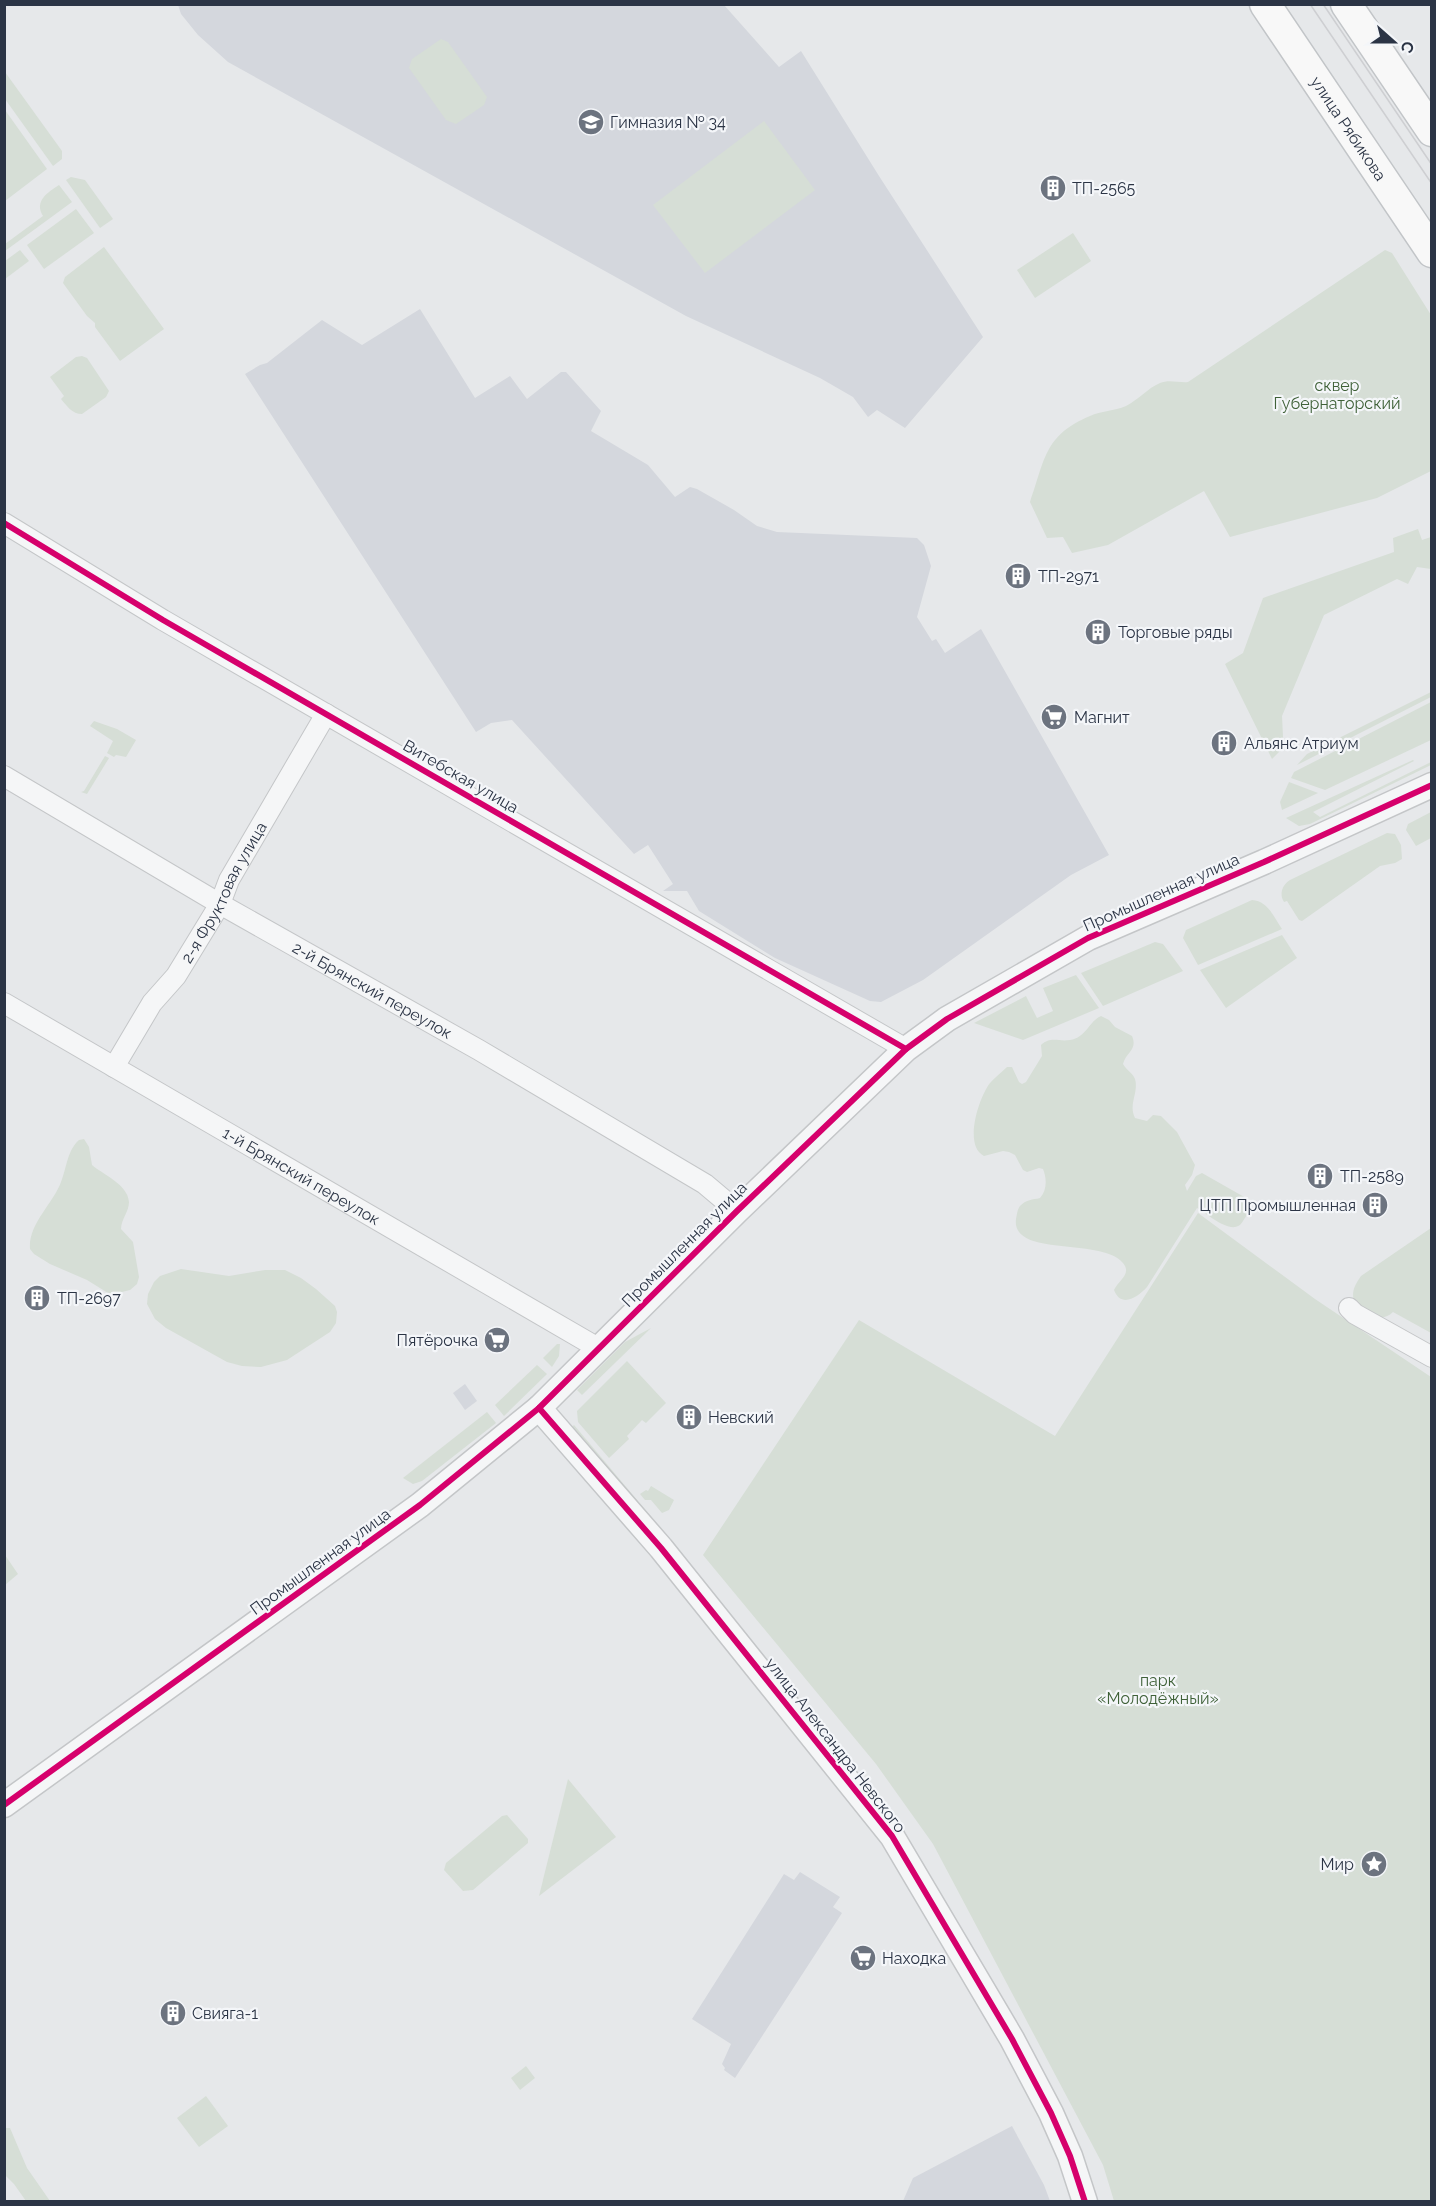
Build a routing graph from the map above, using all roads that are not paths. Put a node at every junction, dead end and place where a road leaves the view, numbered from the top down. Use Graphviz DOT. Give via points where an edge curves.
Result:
graph roads {
  1 [pos="1265,4"];
  2 [pos="1347,4"];
  3 [pos="1431,131"];
  4 [pos="1431,252"];
  5 [pos="4,522"];
  6 [pos="326,714"];
  7 [pos="4,776"];
  8 [pos="1431,785"];
  9 [pos="220,904"];
  10 [pos="4,1003"];
  11 [pos="906,1049"];
  12 [pos="114,1066"];
  13 [pos="737,1211"];
  14 [pos="1349,1308"];
  15 [pos="598,1348"];
  16 [pos="1431,1357"];
  17 [pos="539,1408"];
  18 [pos="4,1805"];
  19 [pos="1085,2202"];
  1 -- 4 [label="main road, улица Рябикова"];
  2 -- 3 [label="main road"];
  5 -- 6 [label="street, Витебская улица" via="162,620"];
  6 -- 9 [label="street, 2-я Фруктовая улица" via="229,879"];
  6 -- 11 [label="street, Витебская улица"];
  7 -- 9 [label="street, 2-й Брянский переулок"];
  8 -- 11 [label="street, Промышленная улица" via="1088,938 947,1019"];
  9 -- 12 [label="street, 2-я Фруктовая улица"];
  9 -- 13 [label="street, 2-й Брянский переулок" via="685,1172"];
  10 -- 12 [label="street, 1-й Брянский переулок"];
  11 -- 13 [label="street, Промышленная улица"];
  12 -- 15 [label="street, 1-й Брянский переулок"];
  13 -- 15 [label="street, Промышленная улица"];
  14 -- 16 [label="street"];
  15 -- 17 [label="street, Промышленная улица"];
  17 -- 18 [label="street, Промышленная улица" via="420,1505"];
  17 -- 19 [label="street, улица Александра Невского" via="661,1548 892,1836 1012,2039 1051,2113"];
}
